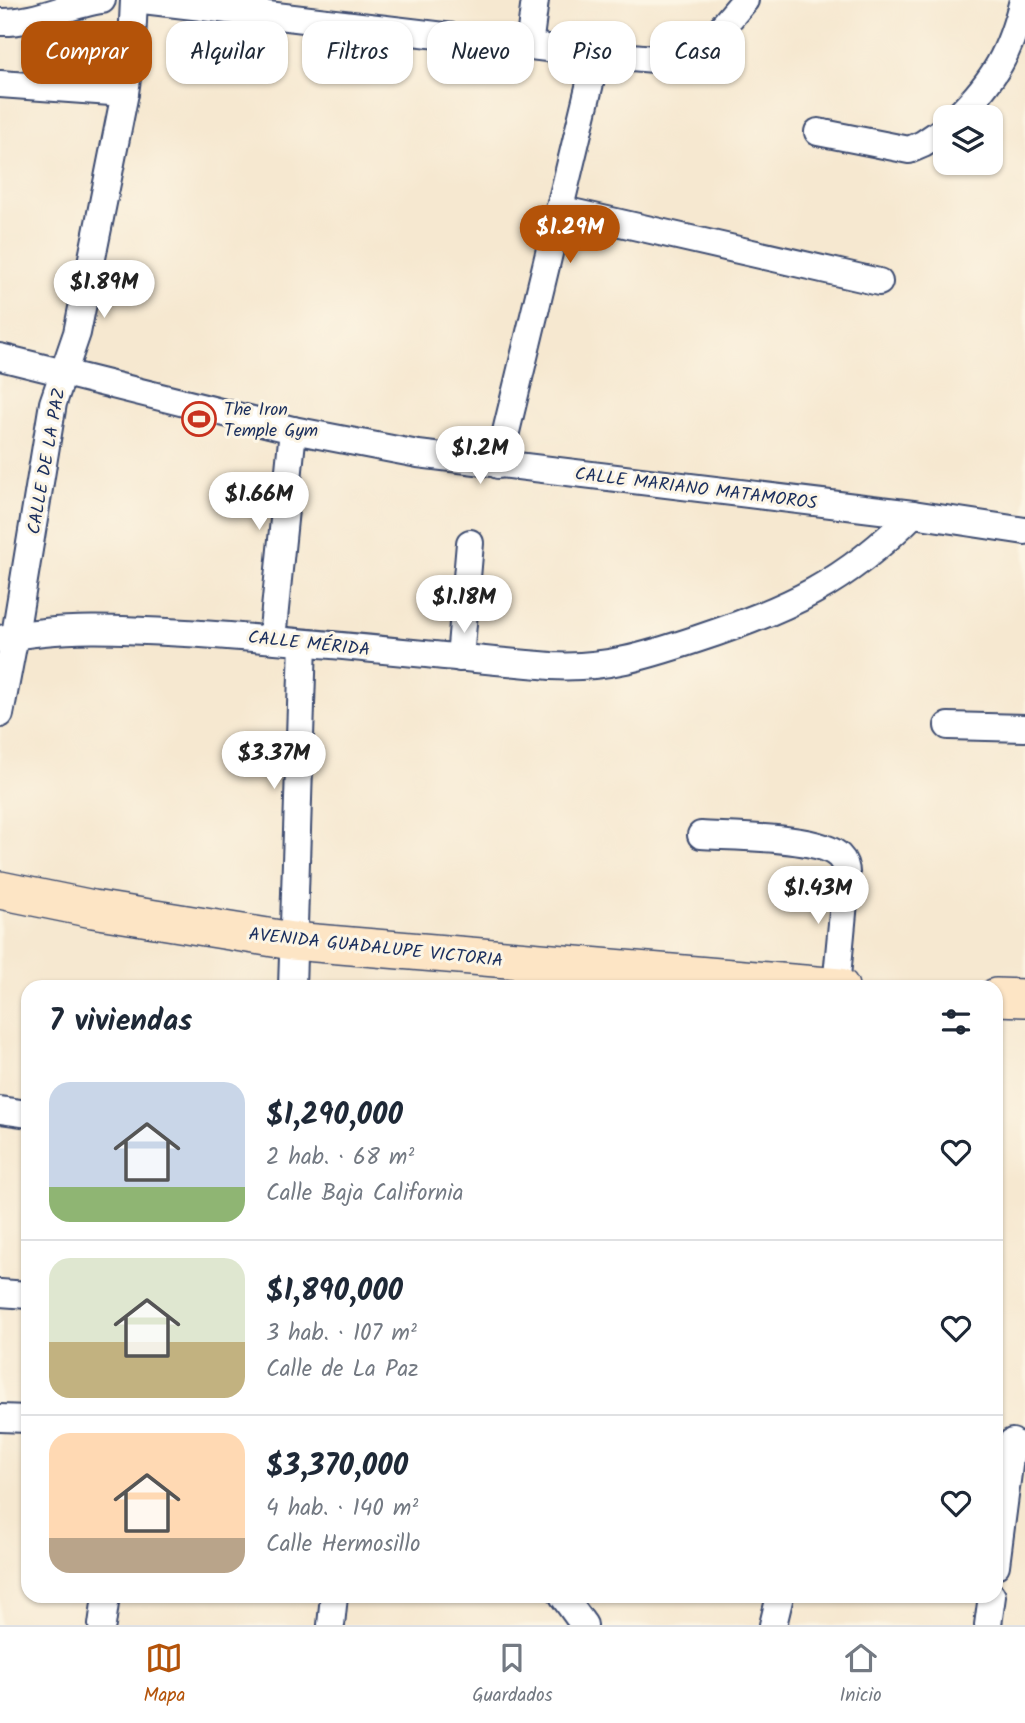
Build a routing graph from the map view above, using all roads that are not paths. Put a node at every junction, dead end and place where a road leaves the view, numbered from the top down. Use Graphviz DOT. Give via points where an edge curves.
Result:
graph roads {
  1 [pos="102,0"];
  2 [pos="134,0"];
  3 [pos="143,0"];
  4 [pos="535,0"];
  5 [pos="745,0"];
  6 [pos="1023,0"];
  7 [pos="532,21"];
  8 [pos="0,22"];
  9 [pos="427,34"];
  10 [pos="636,57"];
  11 [pos="0,84"];
  12 [pos="590,84"];
  13 [pos="125,93"];
  14 [pos="969,105"];
  15 [pos="818,132"];
  16 [pos="933,137"];
  17 [pos="559,209"];
  18 [pos="879,282"];
  19 [pos="0,357"];
  20 [pos="63,373"];
  21 [pos="293,430"];
  22 [pos="498,465"];
  23 [pos="913,514"];
  24 [pos="1025,531"];
  25 [pos="470,543"];
  26 [pos="8,637"];
  27 [pos="272,639"];
  28 [pos="303,643"];
  29 [pos="460,658"];
  30 [pos="0,714"];
  31 [pos="948,726"];
  32 [pos="1025,728"];
  33 [pos="701,835"];
  34 [pos="0,890"];
  35 [pos="292,941"];
  36 [pos="292,980"];
  37 [pos="754,980"];
  38 [pos="838,980"];
  39 [pos="1003,997"];
  40 [pos="1025,998"];
  41 [pos="0,1110"];
  42 [pos="21,1113"];
  43 [pos="0,1293"];
  44 [pos="21,1294"];
  45 [pos="0,1418"];
  46 [pos="21,1419"];
  47 [pos="1011,1442"];
  48 [pos="1003,1508"];
  49 [pos="105,1603"];
  50 [pos="333,1603"];
  51 [pos="568,1603"];
  52 [pos="779,1603"];
  53 [pos="991,1603"];
  54 [pos="102,1625"];
  55 [pos="331,1625"];
  56 [pos="584,1625"];
  57 [pos="774,1625"];
  58 [pos="988,1625"];
  1 -- 8 [label="street" via="38,18"];
  2 -- 13 [label="street, CALLE DE LA PAZ"];
  3 -- 9 [label="street"];
  4 -- 7 [label="street"];
  5 -- 10 [label="street" via="702,51 690,58"];
  6 -- 14 [label="street" via="1000,64"];
  11 -- 13 [label="street"];
  12 -- 17 [label="street"];
  13 -- 20 [label="street, CALLE DE LA PAZ" via="77,333"];
  15 -- 16 [label="street" via="909,149"];
  17 -- 18 [label="street"];
  17 -- 22 [label="street"];
  19 -- 20 [label="street, CALLE MARIANO MATAMOROS"];
  20 -- 21 [label="street, CALLE MARIANO MATAMOROS"];
  20 -- 26 [label="street, CALLE DE LA PAZ" via="53,403"];
  21 -- 22 [label="street, CALLE MARIANO MATAMOROS"];
  21 -- 27 [label="street"];
  22 -- 23 [label="street, CALLE MARIANO MATAMOROS"];
  23 -- 24 [label="street, CALLE MARIANO MATAMOROS"];
  23 -- 29 [label="street, CALLE MÉRIDA" via="839,578 800,600 641,658 582,667"];
  25 -- 29 [label="street"];
  26 -- 27 [label="street, CALLE MÉRIDA" via="129,629"];
  26 -- 30 [label="street, CALLE DE LA PAZ"];
  27 -- 28 [label="street, CALLE MÉRIDA"];
  28 -- 29 [label="street, CALLE MÉRIDA"];
  28 -- 35 [label="street"];
  31 -- 32 [label="street"];
  33 -- 38 [label="street" via="806,842 833,850 842,858 847,869"];
  34 -- 35 [label="main road, AVENIDA GUADALUPE VICTORIA"];
  35 -- 36 [label="street"];
  35 -- 37 [label="main road, AVENIDA GUADALUPE VICTORIA"];
  39 -- 40 [label="main road"];
  41 -- 42 [label="street"];
  43 -- 44 [label="street"];
  45 -- 46 [label="street"];
  47 -- 48 [label="street"];
  49 -- 54 [label="street"];
  50 -- 55 [label="street"];
  51 -- 56 [label="street"];
  52 -- 57 [label="street"];
  53 -- 58 [label="street"];
}
